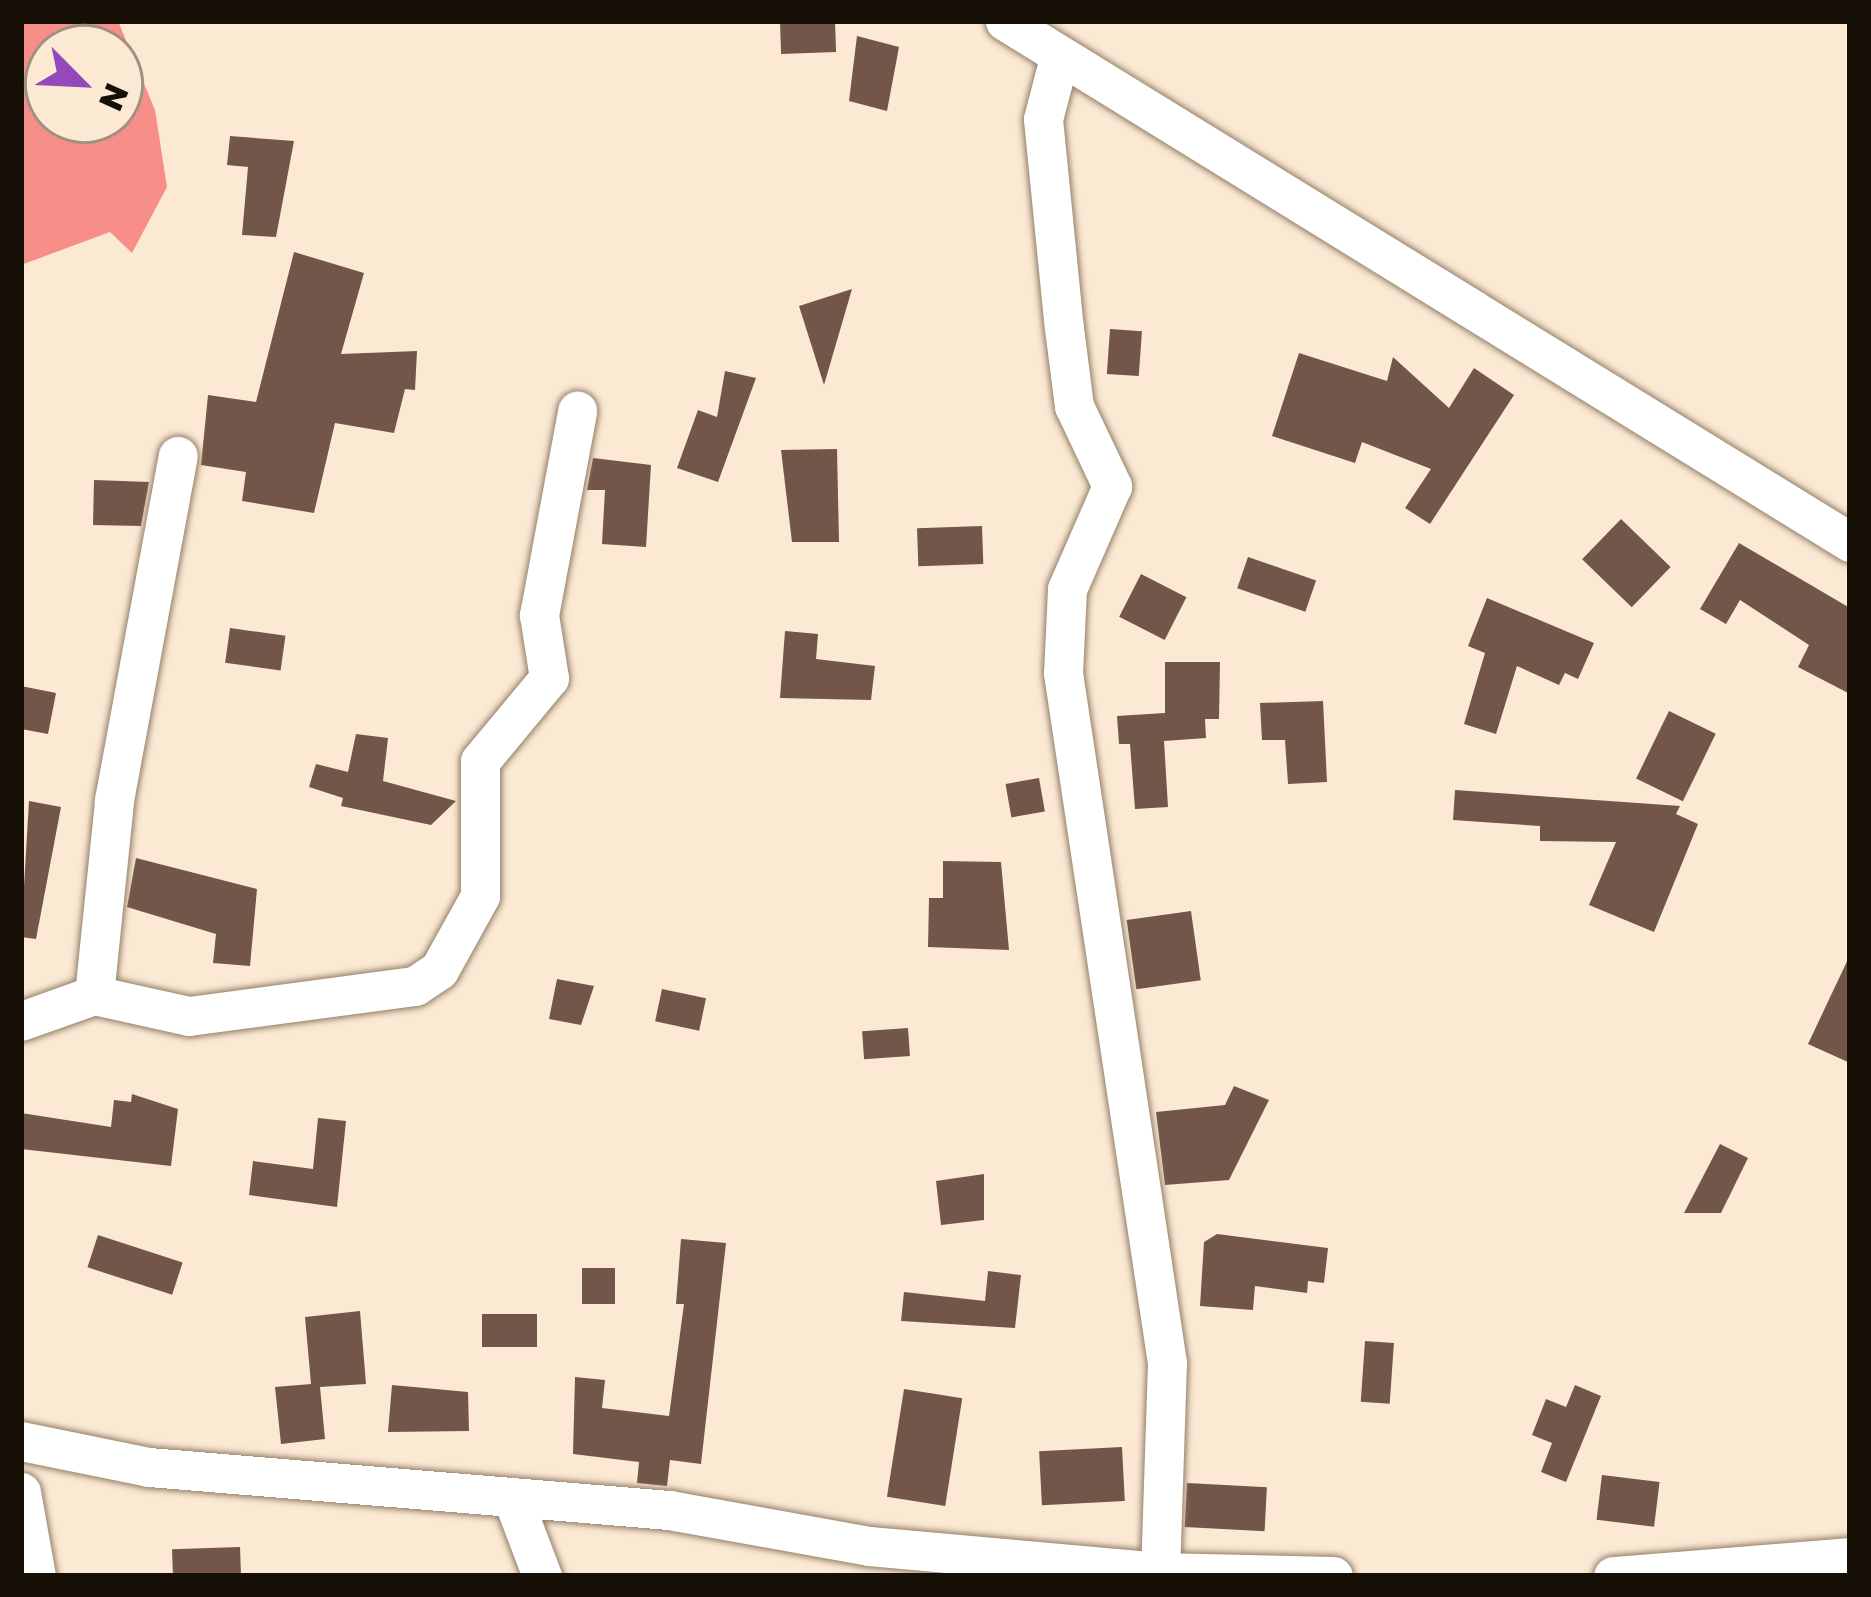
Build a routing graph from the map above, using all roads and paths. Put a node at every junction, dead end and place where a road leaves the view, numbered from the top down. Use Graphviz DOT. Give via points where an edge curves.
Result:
graph roads {
  1 [pos="1005,21"];
  2 [pos="1059,58"];
  3 [pos="578,411"];
  4 [pos="178,455"];
  5 [pos="1850,542"];
  6 [pos="94,995"];
  7 [pos="21,1021"];
  8 [pos="21,1442"];
  9 [pos="21,1492"];
  10 [pos="512,1497"];
  11 [pos="1850,1557"];
  12 [pos="870,1561"];
  13 [pos="1742,1569"];
  14 [pos="1160,1572"];
  15 [pos="37,1576"];
  16 [pos="542,1576"];
  17 [pos="1333,1576"];
  18 [pos="1613,1576"];
  1 -- 2 [label="street"];
  2 -- 5 [label="street" via="1315,204"];
  2 -- 14 [label="street" via="1043,119 1069,367 1074,406 1112,486 1067,589 1063,673 1167,1364"];
  3 -- 6 [label="street" via="539,615 549,678 480,761 480,896 439,970 415,986 190,1016"];
  4 -- 6 [label="street" via="115,800"];
  6 -- 7 [label="street"];
  8 -- 10 [label="street" via="149,1467"];
  9 -- 15 [label="street"];
  10 -- 12 [label="street" via="669,1510"];
  10 -- 16 [label="street"];
  11 -- 13 [label="street"];
  12 -- 14 [label="street"];
  13 -- 18 [label="street"];
  14 -- 17 [label="street"];
}
